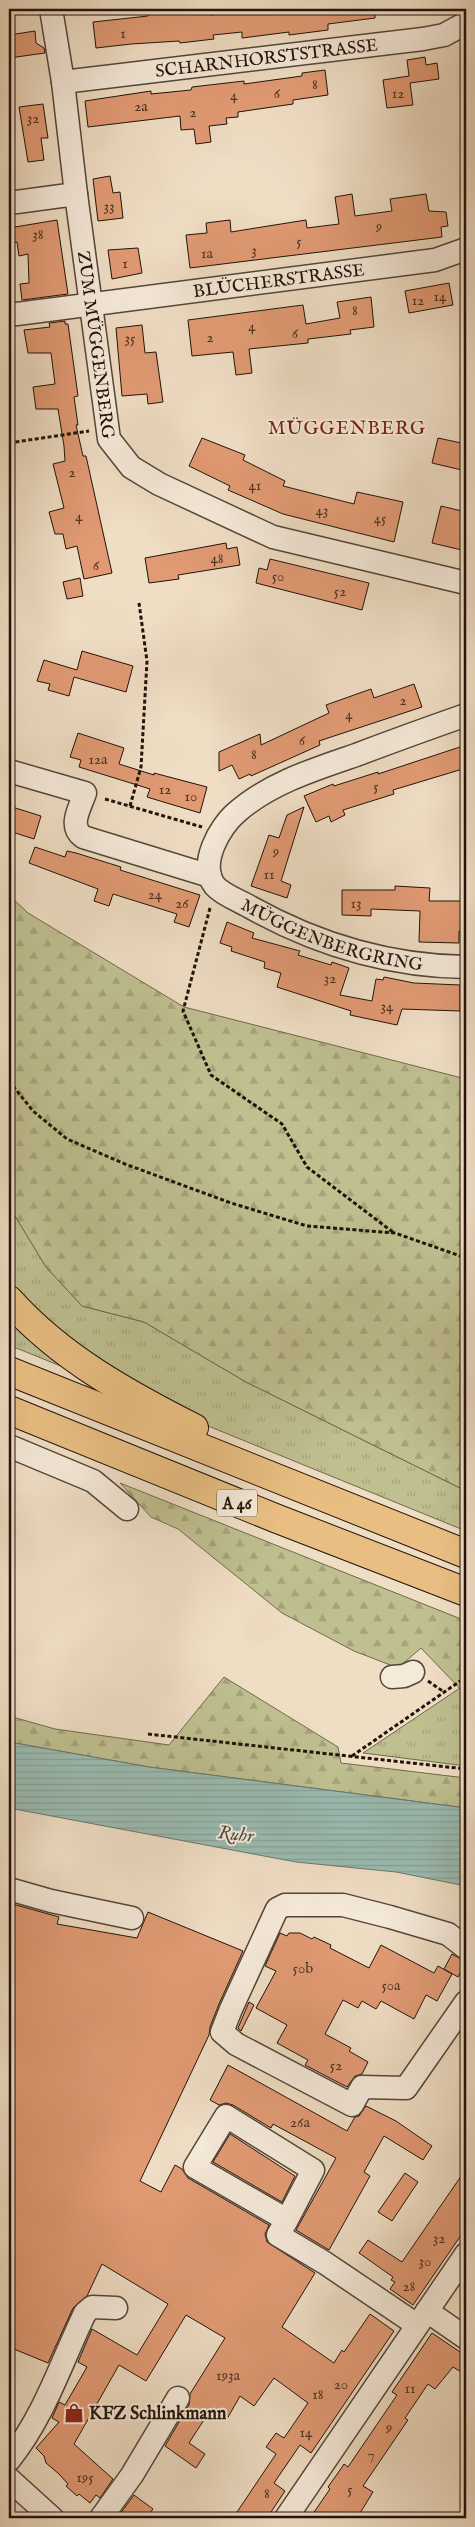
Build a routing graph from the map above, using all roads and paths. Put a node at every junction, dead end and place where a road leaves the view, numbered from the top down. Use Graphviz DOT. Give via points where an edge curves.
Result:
graph roads {
  1 [pos="51,9"];
  2 [pos="466,23"];
  3 [pos="63,82"];
  4 [pos="76,194"];
  5 [pos="9,203"];
  6 [pos="466,249"];
  7 [pos="92,304"];
  8 [pos="9,315"];
  9 [pos="107,428"];
  10 [pos="9,443"];
  11 [pos="466,583"];
  12 [pos="138,603"];
  13 [pos="466,715"];
  14 [pos="9,771"];
  15 [pos="85,794"];
  16 [pos="130,806"];
  17 [pos="220,833"];
  18 [pos="213,881"];
  19 [pos="466,967"];
  20 [pos="9,1081"];
  21 [pos="395,1233"];
  22 [pos="466,1258"];
  23 [pos="9,1300"];
  24 [pos="9,1371"];
  25 [pos="9,1410"];
  26 [pos="9,1446"];
  27 [pos="319,1495"];
  28 [pos="127,1510"];
  29 [pos="466,1554"];
  30 [pos="466,1592"];
  31 [pos="466,1677"];
  32 [pos="462,1681"];
  33 [pos="466,1686"];
  34 [pos="148,1734"];
  35 [pos="351,1757"];
  36 [pos="466,1770"];
  37 [pos="9,1889"];
  38 [pos="132,1918"];
  39 [pos="466,1948"];
  40 [pos="466,2002"];
  41 [pos="287,2220"];
  42 [pos="466,2254"];
  43 [pos="116,2308"];
  44 [pos="422,2318"];
  45 [pos="466,2338"];
  46 [pos="178,2398"];
  47 [pos="9,2460"];
  48 [pos="9,2479"];
  49 [pos="52,2518"];
  50 [pos="101,2518"];
  51 [pos="286,2518"];
  1 -- 3 [label="street, ZUM MÜGGENBERG"];
  2 -- 3 [label="street, SCHARNHORSTSTRASSE" via="444,35 423,39"];
  3 -- 4 [label="street, ZUM MÜGGENBERG"];
  4 -- 5 [label="street"];
  4 -- 7 [label="street, ZUM MÜGGENBERG"];
  6 -- 7 [label="street, BLÜCHERSTRASSE" via="435,260"];
  7 -- 8 [label="street, BLÜCHERSTRASSE"];
  7 -- 9 [label="street, ZUM MÜGGENBERG"];
  9 -- 10 [label="path"];
  9 -- 11 [label="street, ZUM MÜGGENBERG" via="109,439 131,467 159,484 273,537"];
  12 -- 16 [label="path" via="147,661 141,767"];
  13 -- 17 [label="street" via="285,782 241,808"];
  14 -- 15 [label="street"];
  15 -- 16 [label="path"];
  15 -- 18 [label="street, MÜGGENBERGRING" via="75,824 76,831 83,837"];
  16 -- 17 [label="path"];
  17 -- 18 [label="street" via="210,858"];
  18 -- 19 [label="street, MÜGGENBERGRING" via="277,922 334,945 400,962"];
  18 -- 21 [label="path" via="183,1011 211,1075 282,1124 308,1167"];
  20 -- 21 [label="path" via="33,1111 68,1139 125,1164 231,1203 307,1226"];
  21 -- 22 [label="path"];
  23 -- 27 [label="highway" via="49,1339 110,1382 174,1418 267,1463"];
  24 -- 27 [label="highway, A 46"];
  25 -- 30 [label="highway, A 46"];
  26 -- 28 [label="street" via="93,1481"];
  27 -- 29 [label="highway, A 46"];
  31 -- 32 [label="path"];
  32 -- 33 [label="path"];
  32 -- 35 [label="path"];
  34 -- 35 [label="path"];
  35 -- 36 [label="path"];
  37 -- 38 [label="street"];
  39 -- 40 [label="street" via="448,1934 343,1905 285,1904 277,1909 222,2032 229,2040 352,2105 362,2087 406,2088"];
  41 -- 41 [label="street" via="314,2170 226,2116 195,2167"];
  41 -- 44 [label="street" via="278,2235"];
  42 -- 44 [label="street"];
  43 -- 47 [label="street" via="92,2307 85,2313 36,2420"];
  44 -- 45 [label="street"];
  44 -- 51 [label="street"];
  46 -- 50 [label="street" via="132,2475"];
  48 -- 49 [label="street"];
}
